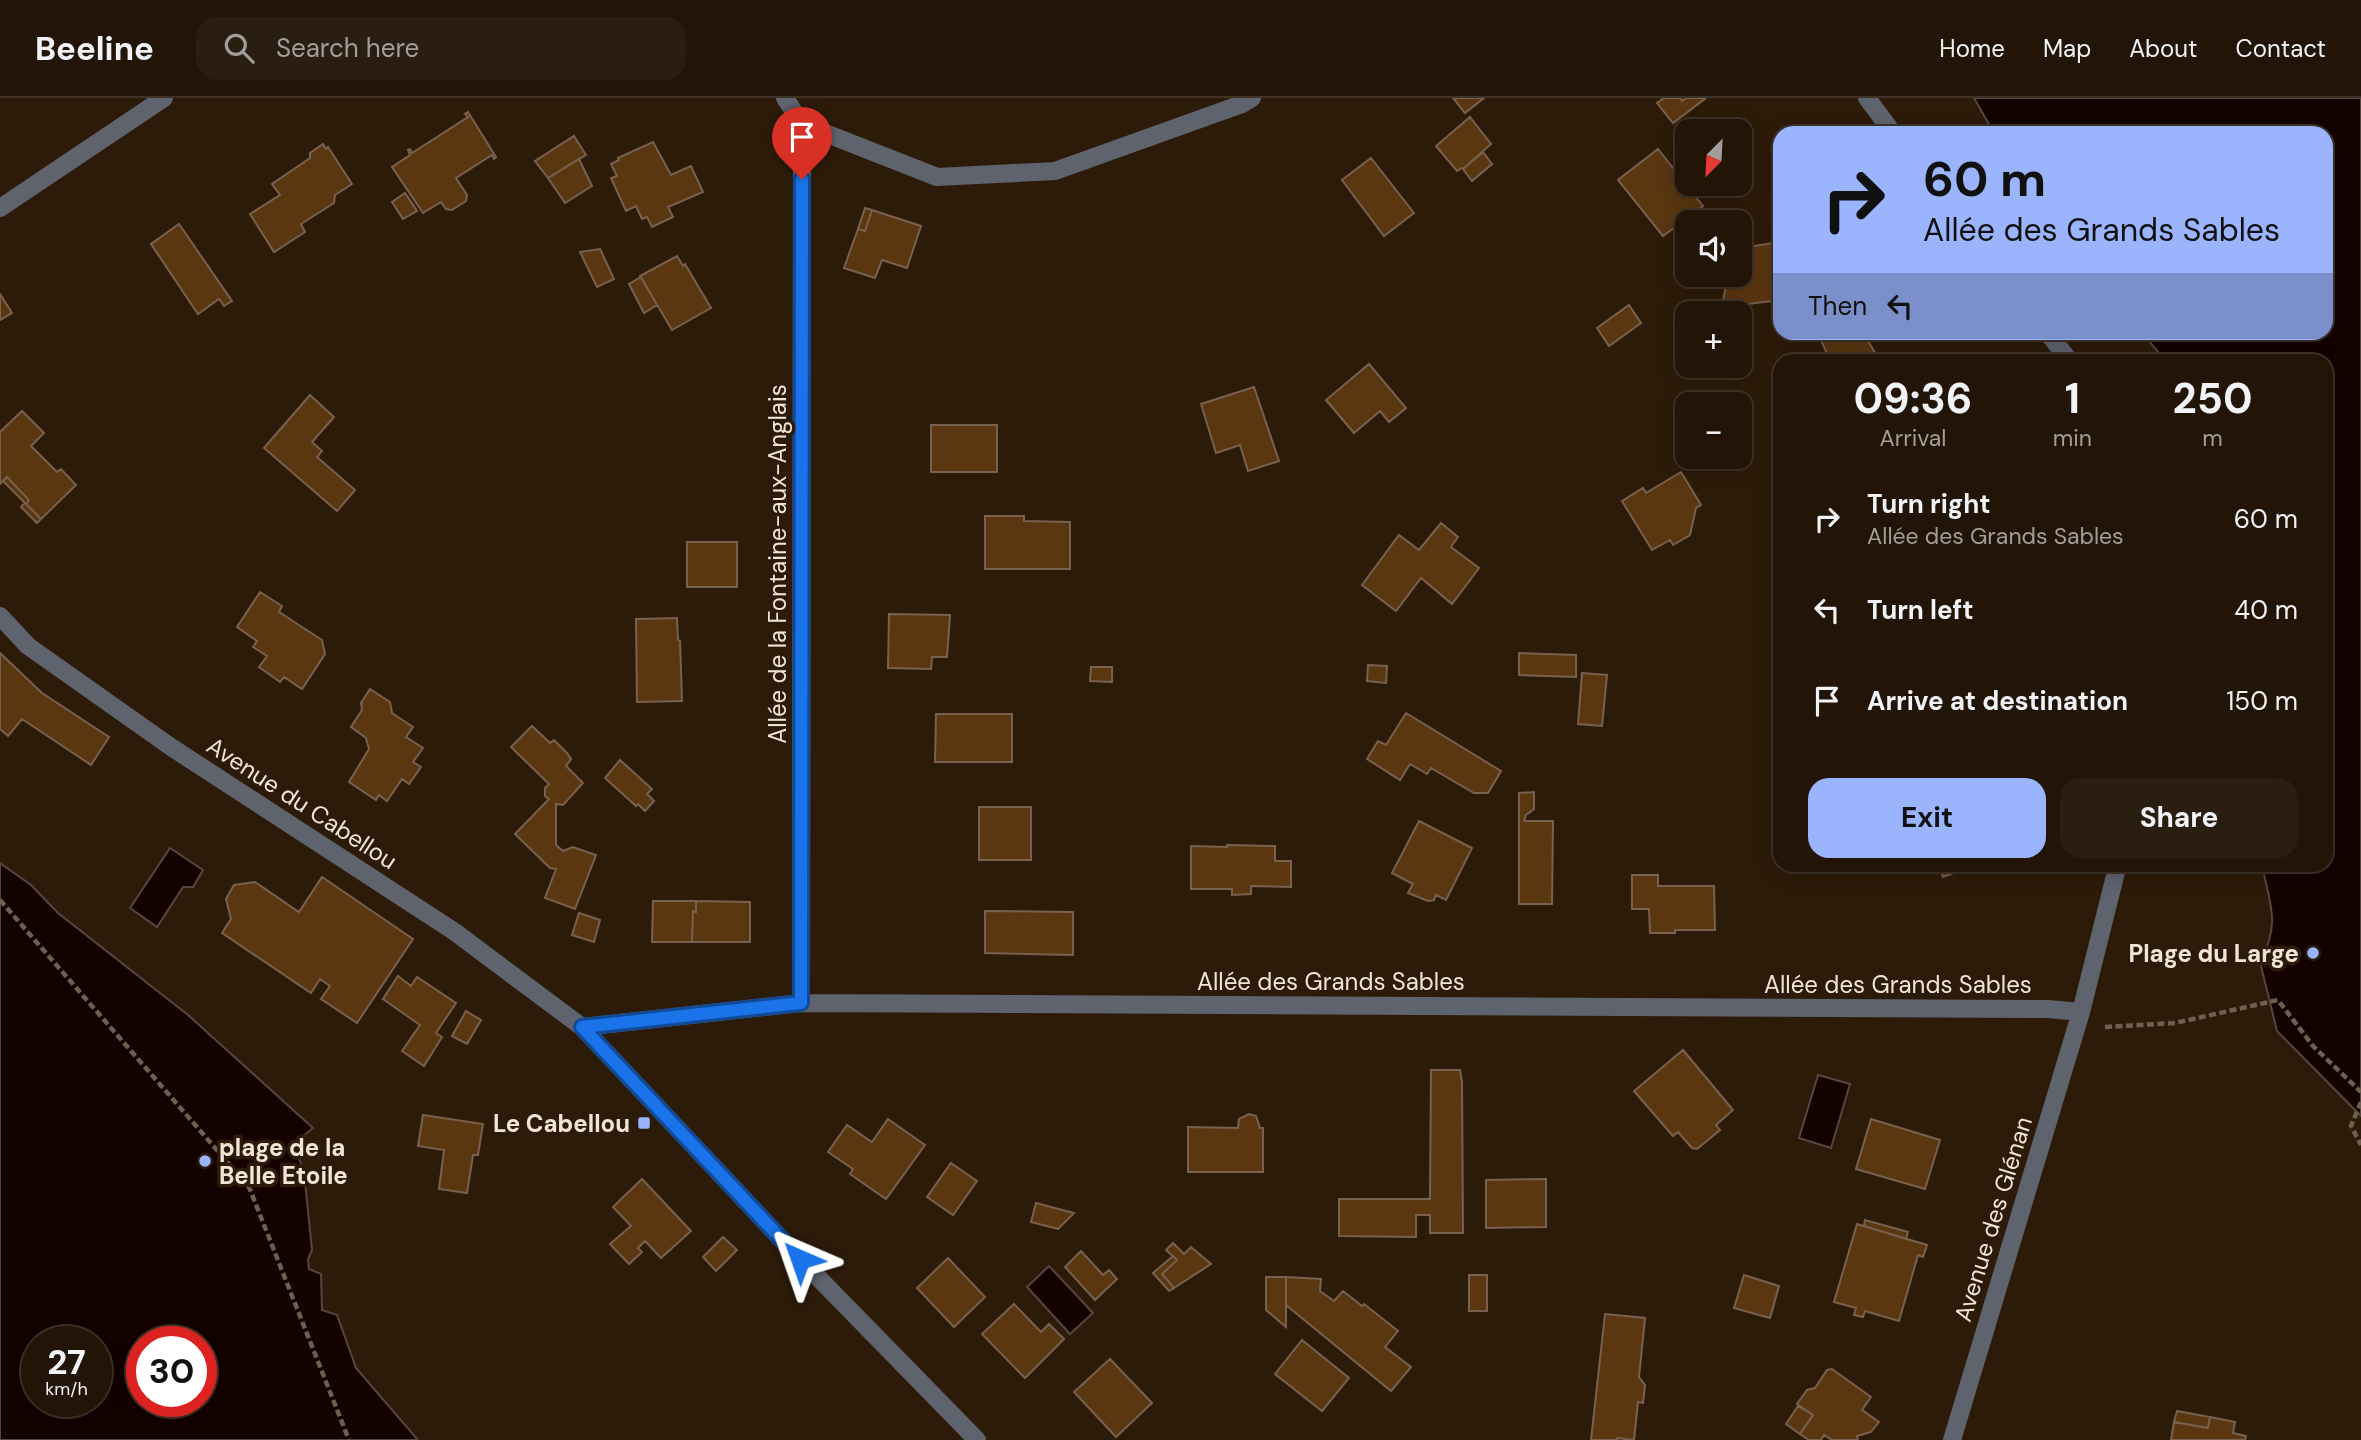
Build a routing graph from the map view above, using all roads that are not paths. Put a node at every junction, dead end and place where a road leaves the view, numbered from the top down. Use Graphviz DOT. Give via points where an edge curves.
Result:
graph roads {
  1 [pos="164,98"];
  2 [pos="785,98"];
  3 [pos="1252,98"];
  4 [pos="1867,98"];
  5 [pos="802,124"];
  6 [pos="1888,126"];
  7 [pos="0,208"];
  8 [pos="2053,340"];
  9 [pos="2064,354"];
  10 [pos="0,616"];
  11 [pos="2116,872"];
  12 [pos="801,1003"];
  13 [pos="2078,1021"];
  14 [pos="582,1027"];
  15 [pos="977,1440"];
  16 [pos="1952,1440"];
  1 -- 7 [label="street"];
  2 -- 5 [label="street"];
  3 -- 5 [label="street" via="1055,171 937,177"];
  4 -- 6 [label="street"];
  5 -- 12 [label="street, Allée de la Fontaine-aux-Anglais"];
  8 -- 9 [label="street"];
  10 -- 14 [label="street, Avenue du Cabellou" via="28,646 171,747 455,932"];
  11 -- 13 [label="street, Avenue des Glénan"];
  12 -- 13 [label="street, Allée des Grands Sables" via="2048,1009"];
  12 -- 14 [label="street, Allée des Grands Sables"];
  13 -- 16 [label="street, Avenue des Glénan"];
  14 -- 15 [label="street, Avenue du Cabellou"];
}
